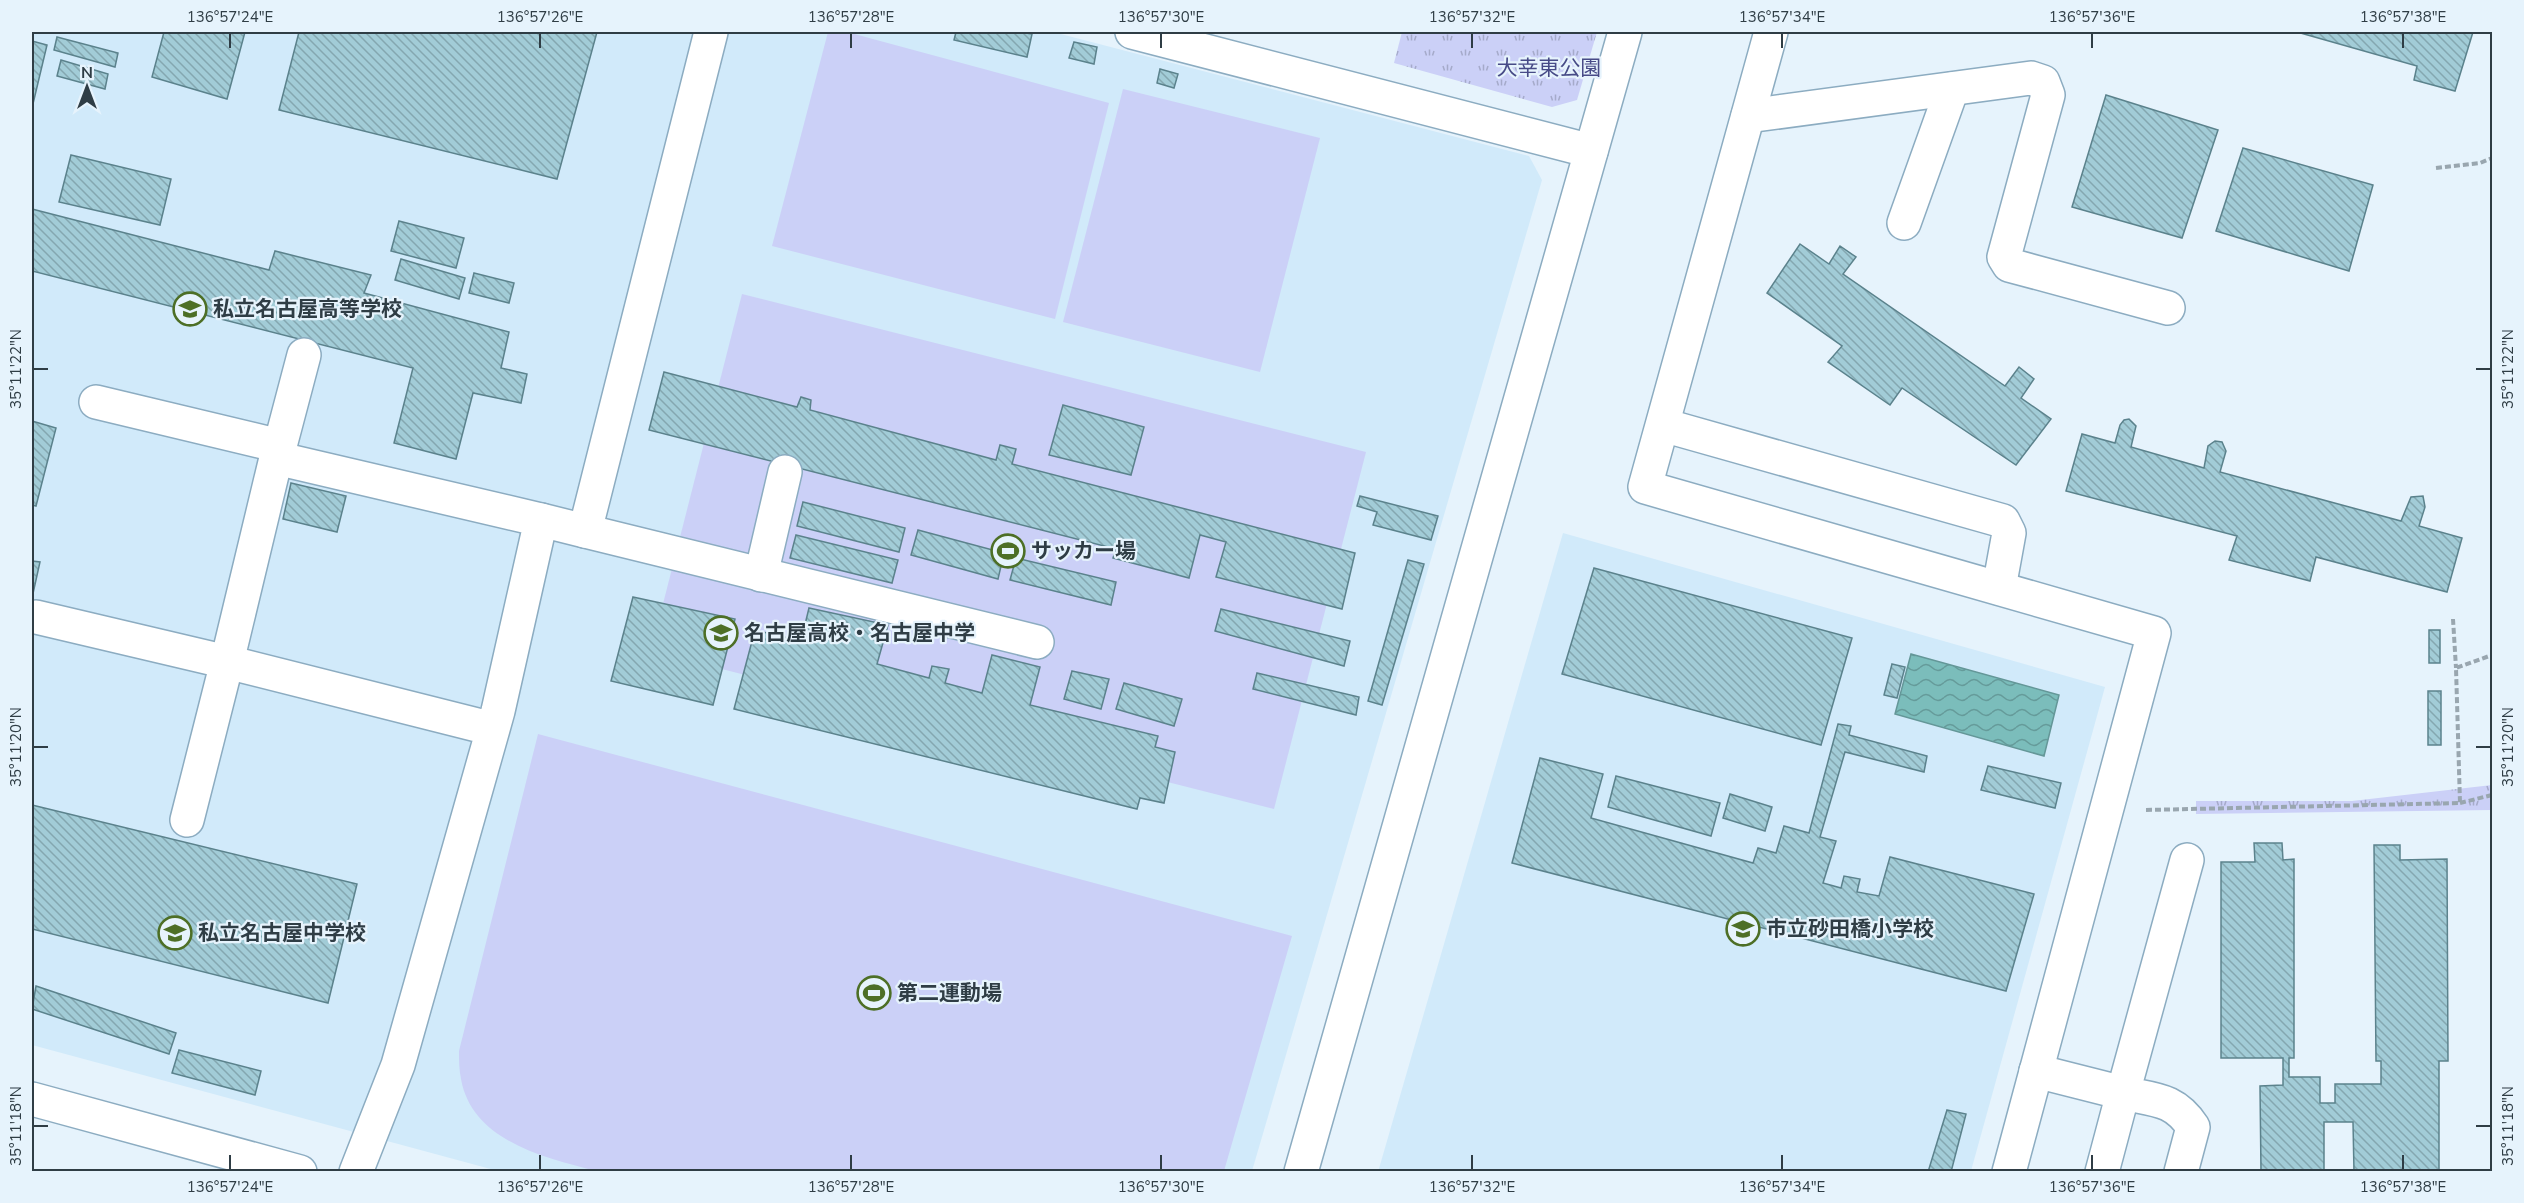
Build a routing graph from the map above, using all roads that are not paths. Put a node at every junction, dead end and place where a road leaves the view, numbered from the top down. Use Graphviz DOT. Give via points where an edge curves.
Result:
graph roads {
  1 [pos="711,32"];
  2 [pos="1132,32"];
  3 [pos="1626,32"];
  4 [pos="1771,32"];
  5 [pos="1952,89"];
  6 [pos="1748,116"];
  7 [pos="1591,151"];
  8 [pos="1904,223"];
  9 [pos="2168,308"];
  10 [pos="304,355"];
  11 [pos="96,402"];
  12 [pos="1663,425"];
  13 [pos="278,452"];
  14 [pos="785,472"];
  15 [pos="541,520"];
  16 [pos="585,531"];
  17 [pos="761,574"];
  18 [pos="1999,588"];
  19 [pos="36,617"];
  20 [pos="1037,642"];
  21 [pos="227,662"];
  22 [pos="493,729"];
  23 [pos="187,820"];
  24 [pos="2187,860"];
  25 [pos="2036,1071"];
  26 [pos="2123,1093"];
  27 [pos="32,1099"];
  28 [pos="300,1172"];
  29 [pos="356,1172"];
  30 [pos="1301,1172"];
  31 [pos="2009,1172"];
  32 [pos="2102,1172"];
  33 [pos="2181,1172"];
  1 -- 16 [label="street"];
  2 -- 7 [label="street"];
  3 -- 7 [label="street"];
  4 -- 6 [label="street"];
  5 -- 6 [label="street"];
  5 -- 8 [label="street"];
  5 -- 9 [label="street" via="2031,78 2043,82 2048,95 2004,257 2009,265"];
  6 -- 12 [label="street"];
  7 -- 30 [label="street"];
  10 -- 13 [label="street"];
  11 -- 13 [label="street"];
  12 -- 18 [label="street" via="2003,521 2009,533"];
  12 -- 18 [label="street" via="1645,487"];
  13 -- 15 [label="street"];
  13 -- 21 [label="street"];
  14 -- 17 [label="street"];
  15 -- 16 [label="street"];
  15 -- 22 [label="street"];
  16 -- 17 [label="street"];
  17 -- 20 [label="street"];
  18 -- 25 [label="street" via="2154,633"];
  19 -- 21 [label="street"];
  21 -- 22 [label="street"];
  21 -- 23 [label="street"];
  22 -- 29 [label="street" via="398,1065"];
  24 -- 26 [label="street"];
  25 -- 26 [label="street"];
  25 -- 31 [label="street"];
  26 -- 32 [label="street"];
  26 -- 33 [label="street" via="2171,1103 2183,1112 2193,1126"];
  27 -- 28 [label="street"];
}
